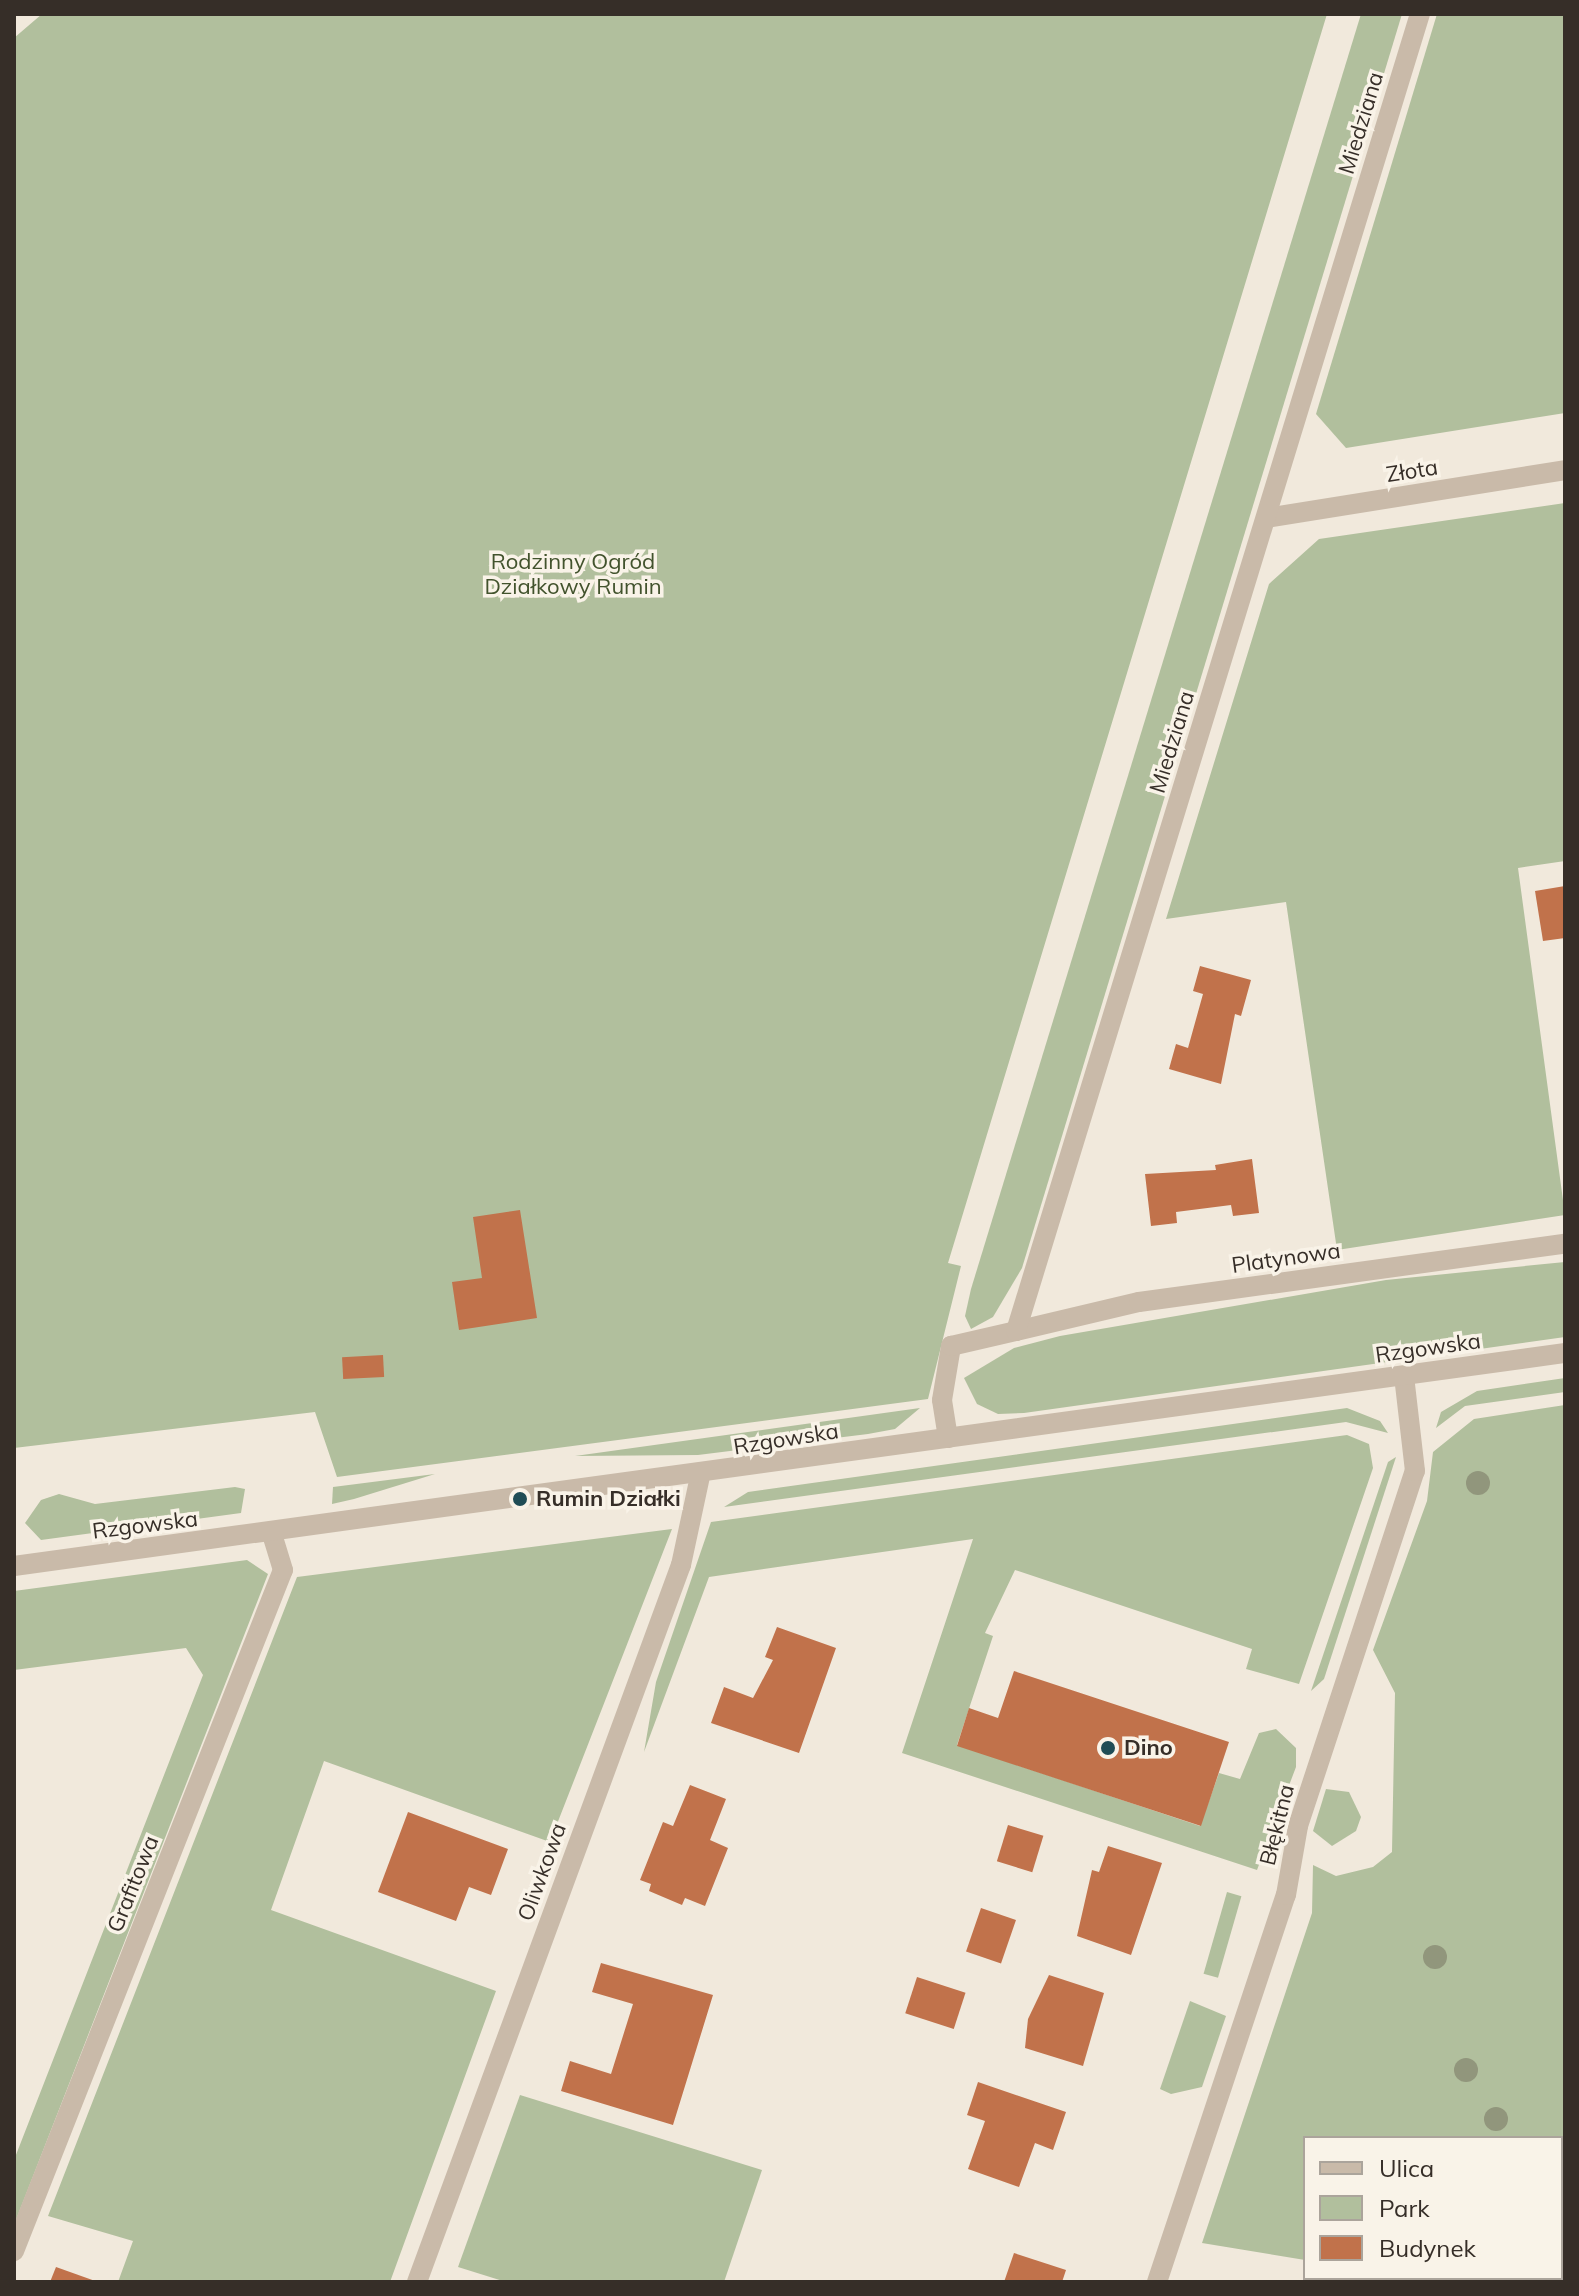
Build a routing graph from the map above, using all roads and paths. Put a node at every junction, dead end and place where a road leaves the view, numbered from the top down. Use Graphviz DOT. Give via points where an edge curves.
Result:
graph roads {
  1 [pos="1420,14"];
  2 [pos="1565,470"];
  3 [pos="1266,518"];
  4 [pos="1565,1244"];
  5 [pos="1016,1331"];
  6 [pos="1565,1353"];
  7 [pos="1404,1376"];
  8 [pos="948,1438"];
  9 [pos="700,1476"];
  10 [pos="272,1533"];
  11 [pos="14,1566"];
  12 [pos="14,2251"];
  13 [pos="417,2282"];
  14 [pos="1157,2282"];
  1 -- 3 [label="street, Miedziana"];
  2 -- 3 [label="street, Złota"];
  3 -- 5 [label="street, Miedziana"];
  4 -- 5 [label="street, Platynowa" via="1139,1302"];
  5 -- 8 [label="street" via="951,1346 942,1400"];
  6 -- 7 [label="street, Rzgowska"];
  7 -- 8 [label="street, Rzgowska"];
  7 -- 14 [label="street, Błękitna" via="1415,1471 1298,1826 1286,1895"];
  8 -- 9 [label="street, Rzgowska"];
  9 -- 10 [label="street, Rzgowska"];
  9 -- 13 [label="street, Oliwkowa" via="681,1565"];
  10 -- 11 [label="street, Rzgowska"];
  10 -- 12 [label="street, Grafitowa" via="283,1570"];
}
